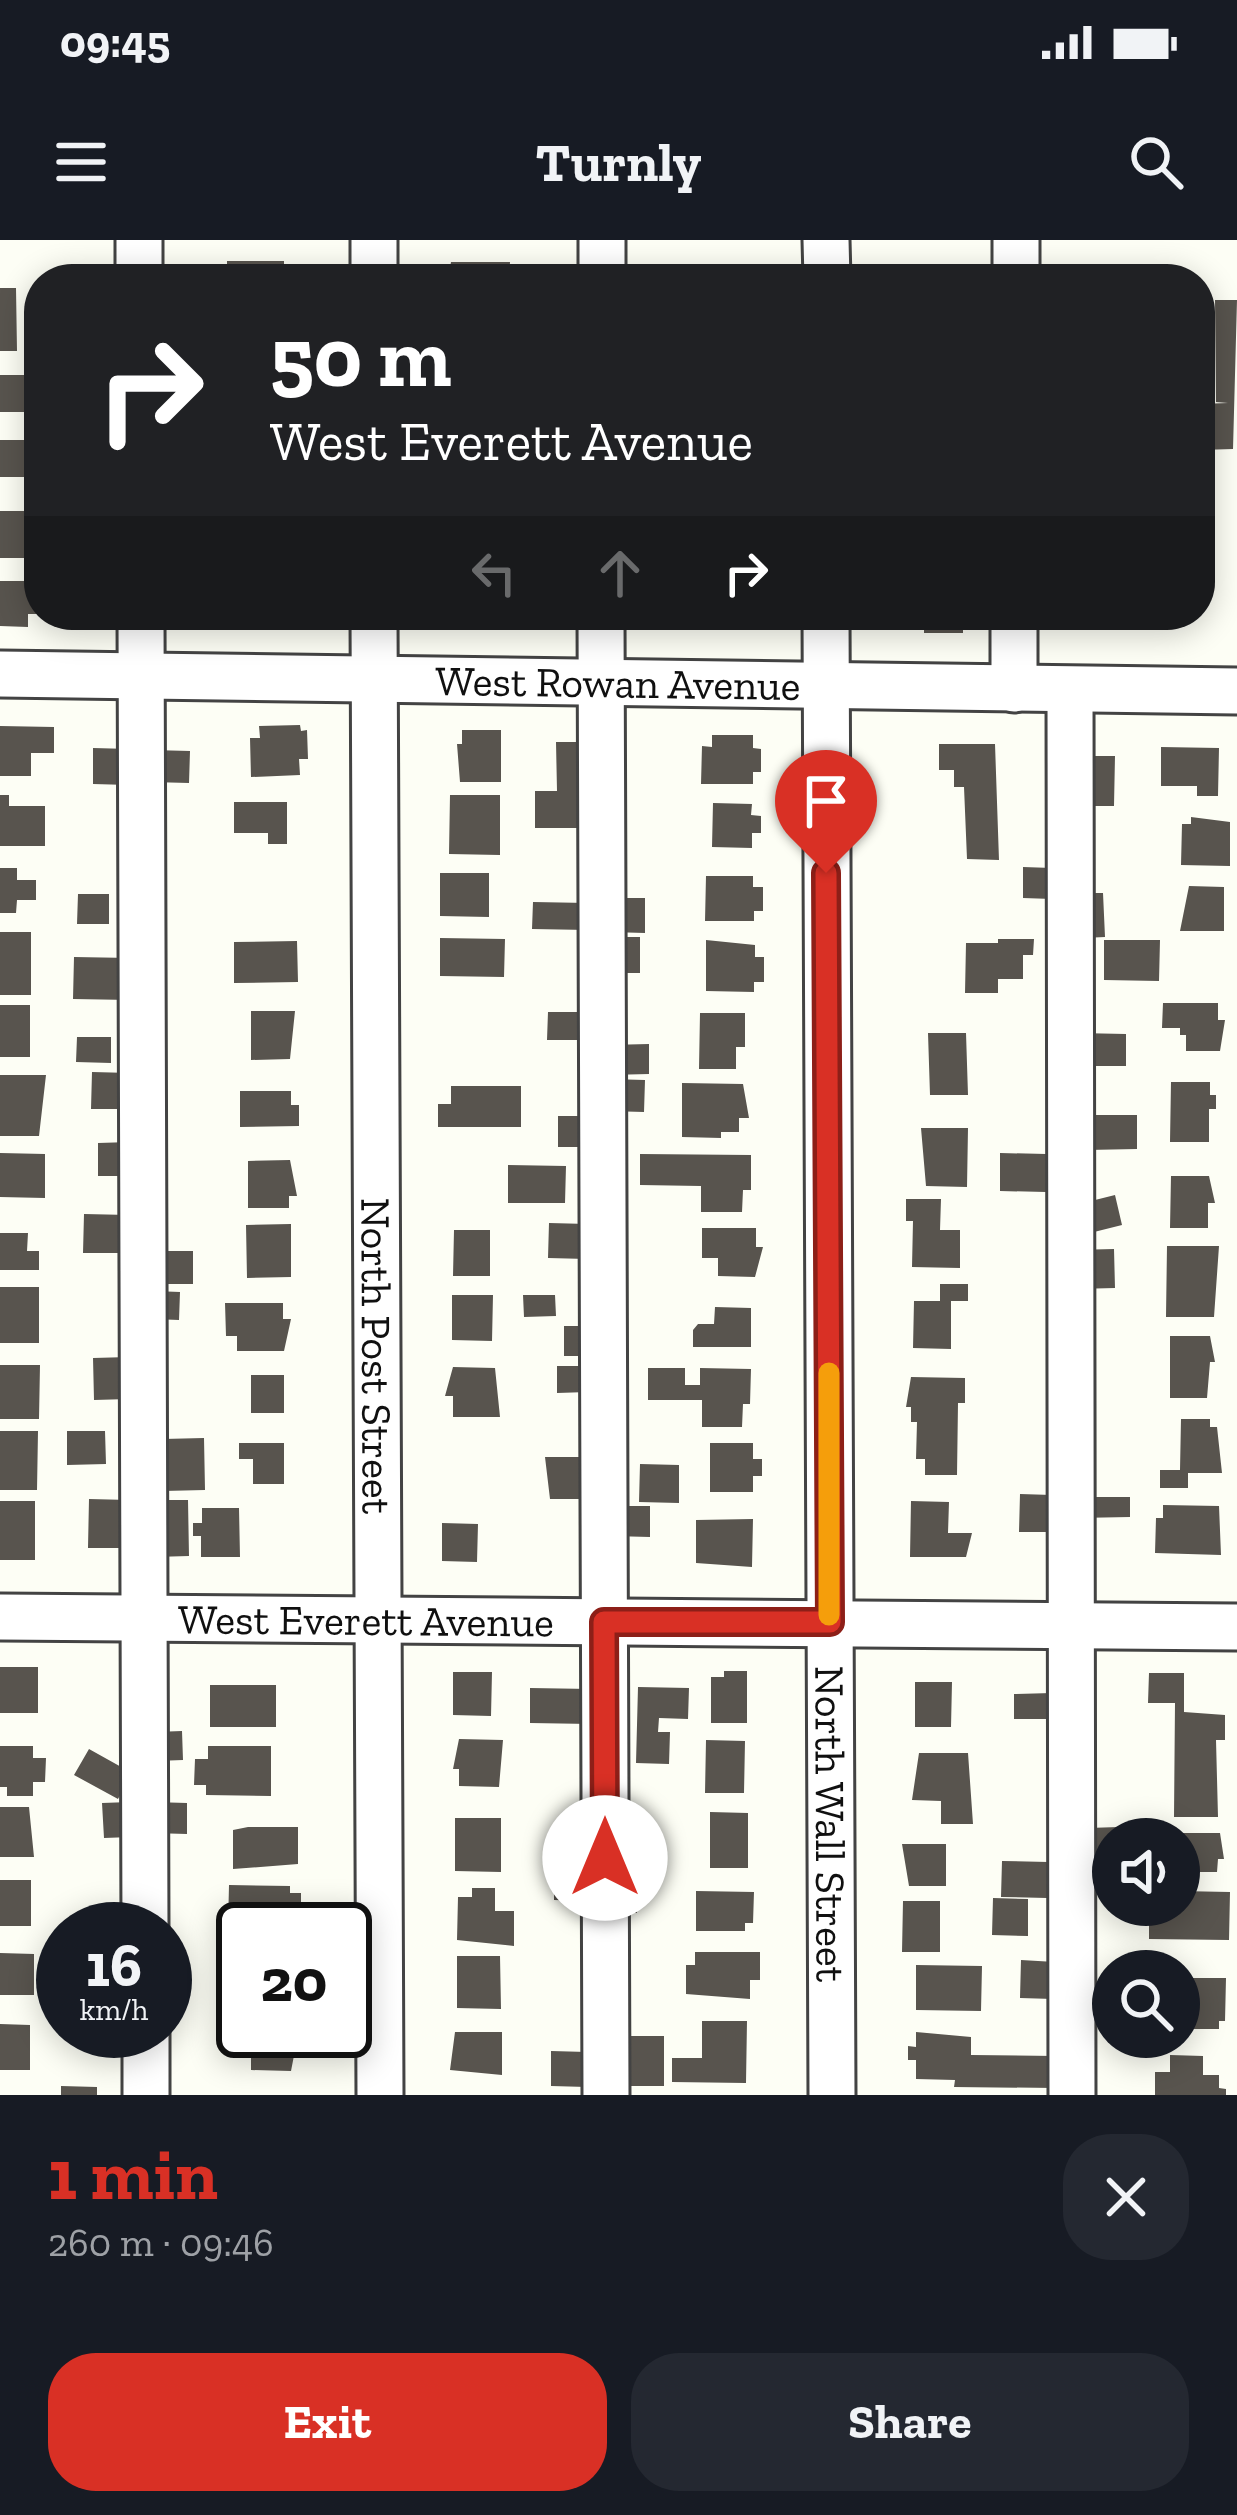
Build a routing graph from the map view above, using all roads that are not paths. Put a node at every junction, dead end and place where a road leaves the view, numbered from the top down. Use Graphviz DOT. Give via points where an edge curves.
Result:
graph roads {
  1 [pos="141,630"];
  2 [pos="374,630"];
  3 [pos="601,630"];
  4 [pos="826,630"];
  5 [pos="1014,630"];
  6 [pos="0,674"];
  7 [pos="141,676"];
  8 [pos="374,680"];
  9 [pos="600,684"];
  10 [pos="826,686"];
  11 [pos="1014,689"];
  12 [pos="1070,690"];
  13 [pos="1237,691"];
  14 [pos="0,1617"];
  15 [pos="143,1618"];
  16 [pos="380,1622"];
  17 [pos="604,1622"];
  18 [pos="830,1622"];
  19 [pos="1073,1625"];
  20 [pos="1237,1627"];
  21 [pos="145,1902"];
  22 [pos="146,2058"];
  23 [pos="146,2095"];
  24 [pos="380,2095"];
  25 [pos="606,2095"];
  26 [pos="832,2095"];
  27 [pos="1072,2095"];
  1 -- 7 [label="street"];
  2 -- 8 [label="street, North Post Street"];
  3 -- 9 [label="street"];
  4 -- 10 [label="street, North Wall Street"];
  5 -- 11 [label="street"];
  6 -- 7 [label="street, West Rowan Avenue"];
  7 -- 8 [label="street, West Rowan Avenue"];
  7 -- 15 [label="street"];
  8 -- 9 [label="street, West Rowan Avenue"];
  8 -- 16 [label="street, North Post Street"];
  9 -- 10 [label="street, West Rowan Avenue"];
  9 -- 17 [label="street"];
  10 -- 11 [label="street, West Rowan Avenue"];
  10 -- 18 [label="street, North Wall Street"];
  11 -- 12 [label="street, West Rowan Avenue"];
  12 -- 13 [label="street, West Rowan Avenue"];
  12 -- 19 [label="street"];
  14 -- 15 [label="street, West Everett Avenue"];
  15 -- 16 [label="street, West Everett Avenue"];
  15 -- 21 [label="street"];
  16 -- 17 [label="street, West Everett Avenue"];
  16 -- 24 [label="street, North Post Street"];
  17 -- 18 [label="street, West Everett Avenue"];
  17 -- 25 [label="street"];
  18 -- 19 [label="street, West Everett Avenue"];
  18 -- 26 [label="street, North Wall Street"];
  19 -- 20 [label="street, West Everett Avenue"];
  19 -- 27 [label="street"];
  22 -- 23 [label="street"];
}
